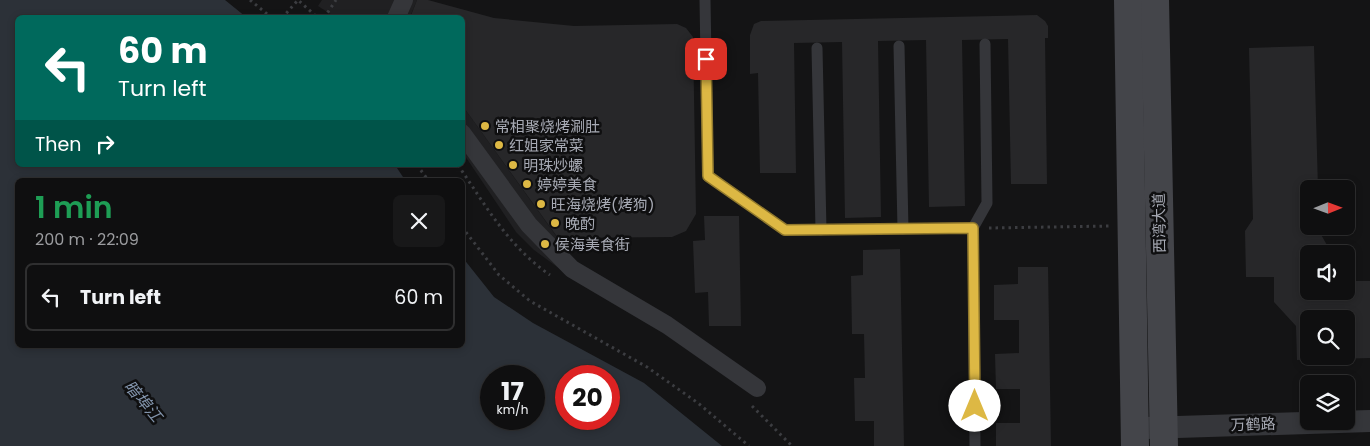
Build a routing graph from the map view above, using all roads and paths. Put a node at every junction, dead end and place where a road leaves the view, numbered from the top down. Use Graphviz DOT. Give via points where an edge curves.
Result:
graph roads {
  1 [pos="250,0"];
  2 [pos="298,0"];
  3 [pos="336,0"];
  4 [pos="404,0"];
  5 [pos="705,0"];
  6 [pos="1128,0"];
  7 [pos="1155,0"];
  8 [pos="268,15"];
  9 [pos="285,15"];
  10 [pos="315,15"];
  11 [pos="326,15"];
  12 [pos="397,15"];
  13 [pos="985,44"];
  14 [pos="899,46"];
  15 [pos="817,48"];
  16 [pos="465,137"];
  17 [pos="418,167"];
  18 [pos="427,178"];
  19 [pos="1131,225"];
  20 [pos="973,228"];
  21 [pos="903,229"];
  22 [pos="821,230"];
  23 [pos="465,231"];
  24 [pos="757,388"];
  25 [pos="1370,420"];
  26 [pos="1135,437"];
  27 [pos="1164,437"];
  28 [pos="749,446"];
  29 [pos="976,446"];
  1 -- 8 [label="path"];
  2 -- 9 [label="path"];
  2 -- 10 [label="path"];
  3 -- 11 [label="path"];
  4 -- 12 [label="street"];
  5 -- 22 [label="lane" via="708,176 785,230"];
  6 -- 19 [label="main road, 西湾大道"];
  7 -- 27 [label="main road, 西湾大道"];
  13 -- 20 [label="lane" via="987,202"];
  14 -- 21 [label="lane"];
  15 -- 22 [label="lane"];
  16 -- 24 [label="street" via="529,225 572,269 667,325"];
  17 -- 18 [label="path"];
  19 -- 20 [label="path"];
  19 -- 26 [label="main road, 西湾大道"];
  20 -- 21 [label="lane"];
  20 -- 29 [label="lane"];
  21 -- 22 [label="lane"];
  23 -- 28 [label="path" via="499,275 530,301 647,367 698,403"];
  25 -- 27 [label="street, 万鹤路"];
  26 -- 27 [label="street, 万鹤路"];
}
